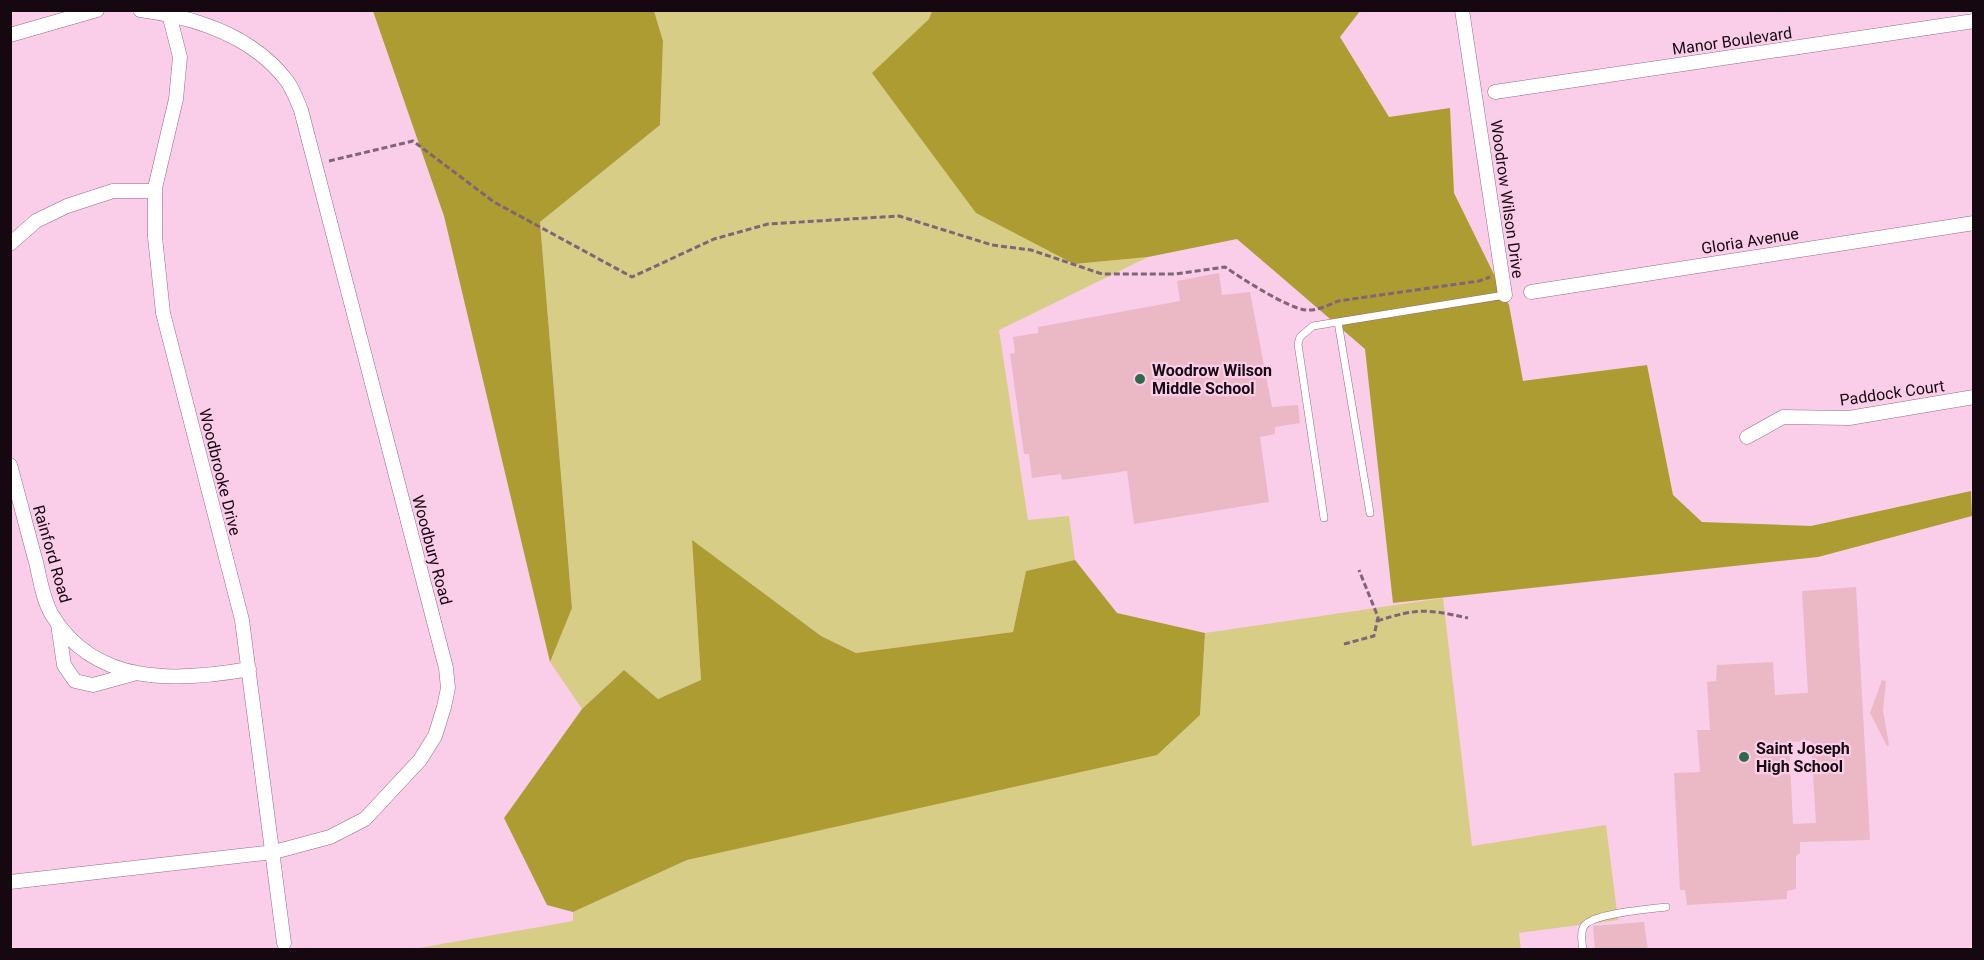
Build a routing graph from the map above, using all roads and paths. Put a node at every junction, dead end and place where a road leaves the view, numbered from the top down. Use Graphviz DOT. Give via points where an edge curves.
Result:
graph roads {
  1 [pos="97,10"];
  2 [pos="140,10"];
  3 [pos="1462,10"];
  4 [pos="169,12"];
  5 [pos="1974,21"];
  6 [pos="10,35"];
  7 [pos="1495,92"];
  8 [pos="315,165"];
  9 [pos="155,191"];
  10 [pos="1974,224"];
  11 [pos="10,244"];
  12 [pos="1502,276"];
  13 [pos="1531,292"];
  14 [pos="1505,296"];
  15 [pos="1338,322"];
  16 [pos="1974,397"];
  17 [pos="1747,436"];
  18 [pos="10,465"];
  19 [pos="1370,513"];
  20 [pos="1324,518"];
  21 [pos="1359,570"];
  22 [pos="1468,618"];
  23 [pos="1377,621"];
  24 [pos="58,622"];
  25 [pos="1344,644"];
  26 [pos="249,669"];
  27 [pos="134,674"];
  28 [pos="274,852"];
  29 [pos="13,880"];
  30 [pos="1666,907"];
  31 [pos="284,943"];
  32 [pos="1583,950"];
  1 -- 6 [label="street"];
  2 -- 4 [label="street, Woodbury Road"];
  3 -- 12 [label="street, Woodrow Wilson Drive"];
  4 -- 8 [label="street, Woodbury Road" via="222,31 274,66 288,83 301,110"];
  4 -- 9 [label="street, Woodbrooke Drive" via="180,57 176,99"];
  5 -- 7 [label="street, Manor Boulevard"];
  8 -- 12 [label="path" via="413,141 494,202 632,277 714,239 768,224 898,216 992,245 1031,250 1102,274 1175,274 1225,267 1255,287 1306,310 1338,301"];
  8 -- 28 [label="street, Woodbury Road" via="448,688 435,736 420,760 365,819 330,837"];
  9 -- 11 [label="street" via="113,191 67,206 36,221"];
  9 -- 26 [label="street, Woodbrooke Drive" via="155,237 163,313 242,620"];
  10 -- 13 [label="street, Gloria Avenue"];
  12 -- 14 [label="street, Woodrow Wilson Drive"];
  14 -- 15 [label="lane, Woodrow Wilson Drive"];
  15 -- 19 [label="lane"];
  15 -- 20 [label="lane, Woodrow Wilson Drive" via="1313,326 1299,337 1298,344"];
  16 -- 17 [label="street, Paddock Court" via="1849,418 1783,417"];
  18 -- 24 [label="street, Rainford Road" via="42,588"];
  21 -- 23 [label="path"];
  22 -- 23 [label="path" via="1428,609"];
  23 -- 25 [label="path" via="1374,636"];
  24 -- 27 [label="street, Rainford Road" via="93,658"];
  24 -- 27 [label="street" via="64,665 75,681 93,685"];
  26 -- 27 [label="street, Rainford Road" via="183,678"];
  26 -- 28 [label="street, Woodbrooke Drive"];
  28 -- 29 [label="street, Woodbury Road"];
  28 -- 31 [label="street, Woodbrooke Drive"];
  30 -- 32 [label="lane" via="1594,918 1584,926"];
}
